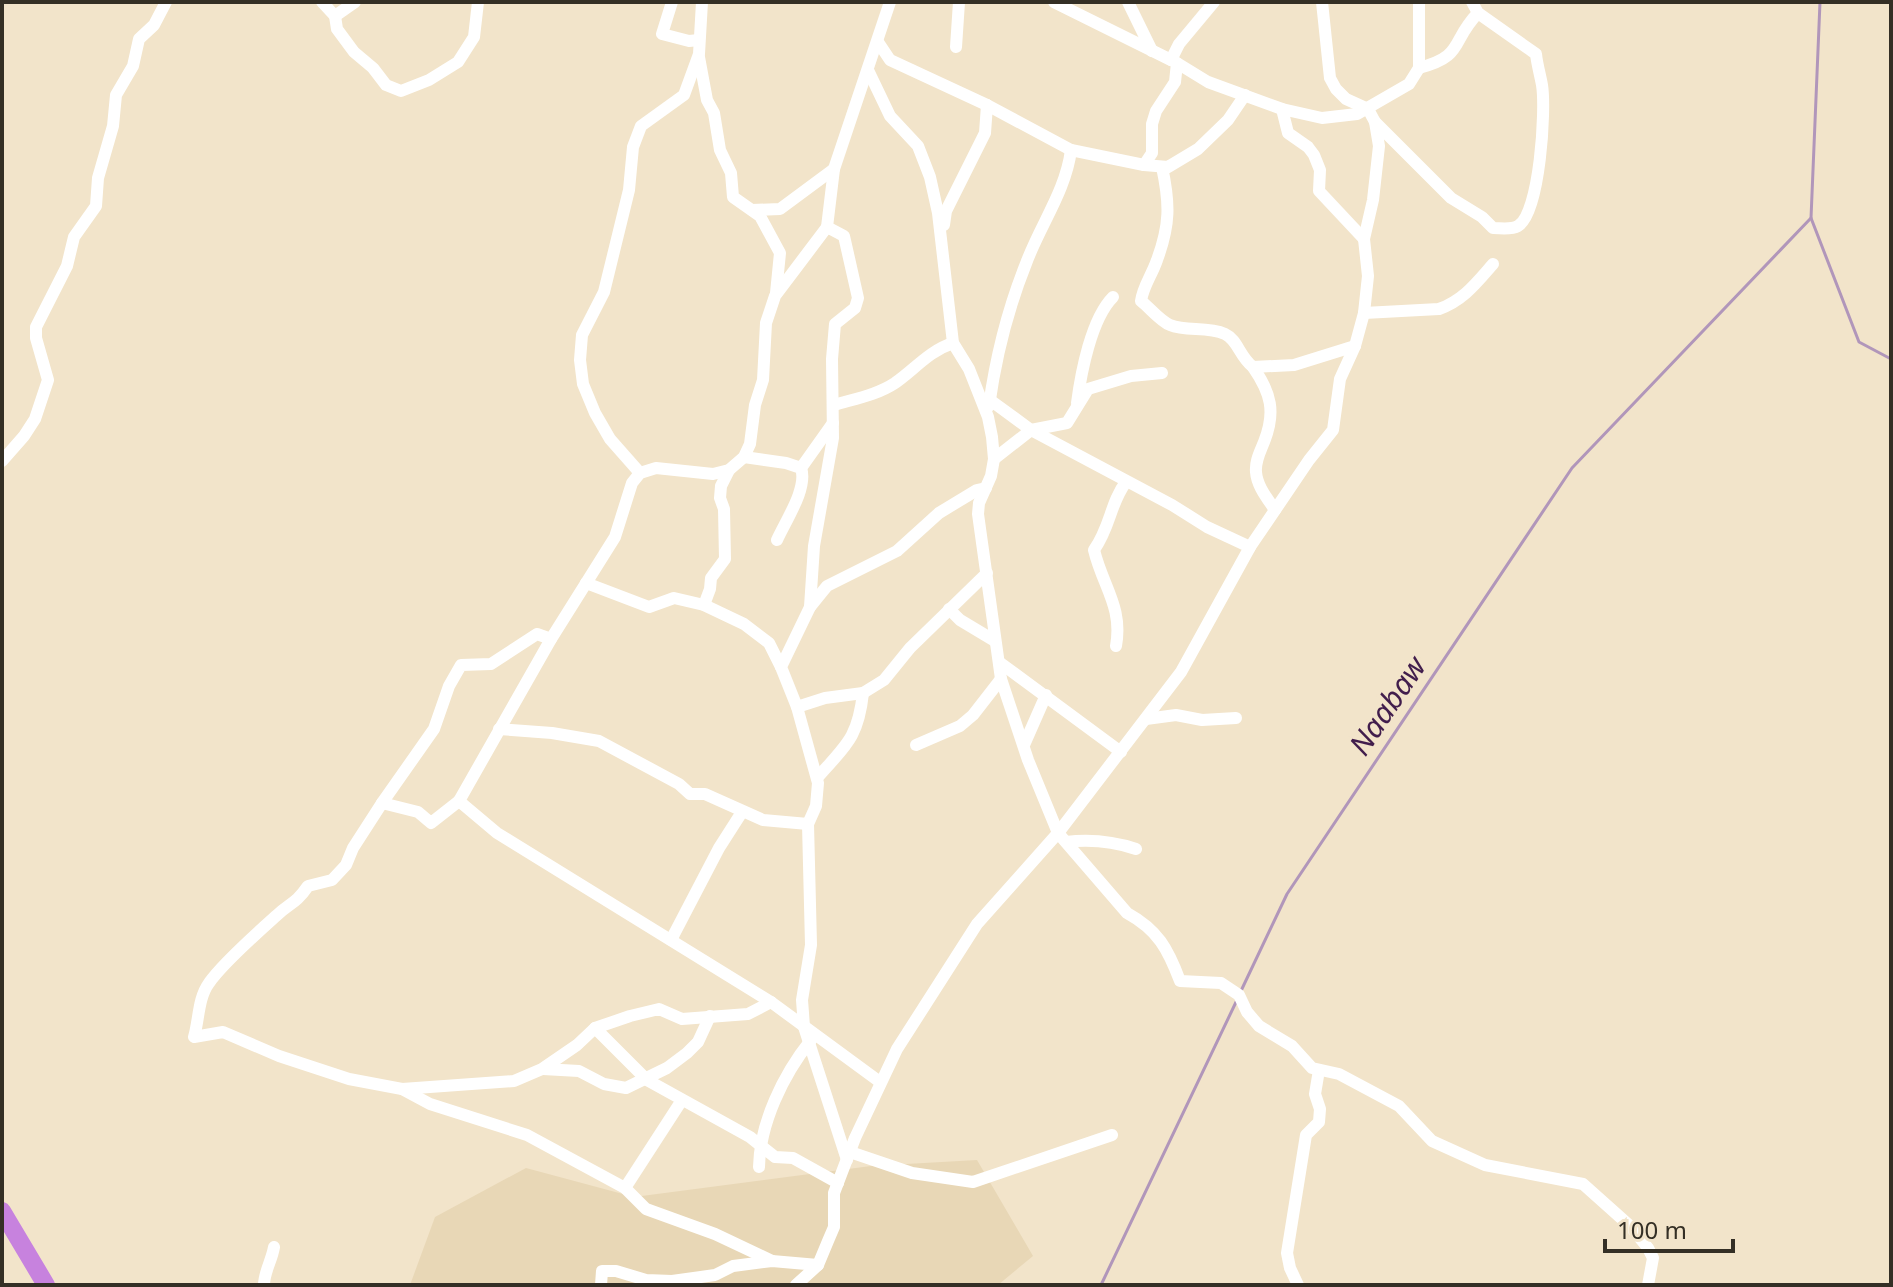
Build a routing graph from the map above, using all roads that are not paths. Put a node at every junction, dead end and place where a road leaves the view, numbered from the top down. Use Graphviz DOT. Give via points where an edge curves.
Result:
graph roads {
  1 [pos="166,2"];
  2 [pos="322,2"];
  3 [pos="355,2"];
  4 [pos="478,2"];
  5 [pos="672,2"];
  6 [pos="701,2"];
  7 [pos="890,2"];
  8 [pos="959,2"];
  9 [pos="1054,2"];
  10 [pos="1128,2"];
  11 [pos="1214,2"];
  12 [pos="1322,2"];
  13 [pos="1419,2"];
  14 [pos="1475,8"];
  15 [pos="883,9"];
  16 [pos="335,16"];
  17 [pos="699,40"];
  18 [pos="878,42"];
  19 [pos="956,47"];
  20 [pos="1152,51"];
  21 [pos="699,54"];
  22 [pos="1174,62"];
  23 [pos="1419,68"];
  24 [pos="868,70"];
  25 [pos="1245,95"];
  26 [pos="987,105"];
  27 [pos="1282,109"];
  28 [pos="1368,109"];
  29 [pos="1375,122"];
  30 [pos="1071,150"];
  31 [pos="1144,165"];
  32 [pos="1162,167"];
  33 [pos="834,169"];
  34 [pos="752,210"];
  35 [pos="827,227"];
  36 [pos="1364,239"];
  37 [pos="942,244"];
  38 [pos="1493,264"];
  39 [pos="775,296"];
  40 [pos="1113,297"];
  41 [pos="1364,313"];
  42 [pos="953,343"];
  43 [pos="1355,346"];
  44 [pos="1253,367"];
  45 [pos="1162,373"];
  46 [pos="990,400"];
  47 [pos="834,405"];
  48 [pos="1077,408"];
  49 [pos="988,417"];
  50 [pos="833,423"];
  51 [pos="1031,430"];
  52 [pos="744,457"];
  53 [pos="994,459"];
  54 [pos="2,461"];
  55 [pos="801,468"];
  56 [pos="729,470"];
  57 [pos="640,473"];
  58 [pos="1126,482"];
  59 [pos="986,488"];
  60 [pos="1275,510"];
  61 [pos="777,540"];
  62 [pos="1250,547"];
  63 [pos="987,573"];
  64 [pos="586,583"];
  65 [pos="704,605"];
  66 [pos="810,607"];
  67 [pos="949,609"];
  68 [pos="551,639"];
  69 [pos="995,641"];
  70 [pos="1116,646"];
  71 [pos="999,662"];
  72 [pos="781,667"];
  73 [pos="1001,679"];
  74 [pos="863,693"];
  75 [pos="1046,695"];
  76 [pos="797,707"];
  77 [pos="1236,718"];
  78 [pos="1146,719"];
  79 [pos="499,729"];
  80 [pos="916,745"];
  81 [pos="1024,745"];
  82 [pos="1121,752"];
  83 [pos="817,778"];
  84 [pos="459,801"];
  85 [pos="382,803"];
  86 [pos="742,812"];
  87 [pos="808,824"];
  88 [pos="1062,838"];
  89 [pos="1136,849"];
  90 [pos="671,940"];
  91 [pos="771,1002"];
  92 [pos="710,1016"];
  93 [pos="804,1027"];
  94 [pos="595,1028"];
  95 [pos="811,1040"];
  96 [pos="542,1069"];
  97 [pos="1319,1070"];
  98 [pos="646,1078"];
  99 [pos="880,1082"];
  100 [pos="402,1089"];
  101 [pos="682,1100"];
  102 [pos="1112,1135"];
  103 [pos="759,1145"];
  104 [pos="849,1156"];
  105 [pos="759,1167"];
  106 [pos="838,1183"];
  107 [pos="625,1188"];
  108 [pos="2,1211"];
  109 [pos="274,1247"];
  110 [pos="772,1261"];
  111 [pos="818,1265"];
  112 [pos="715,1275"];
  113 [pos="46,1285"];
  114 [pos="264,1285"];
  115 [pos="601,1285"];
  116 [pos="728,1285"];
  117 [pos="796,1285"];
  118 [pos="1298,1285"];
  119 [pos="1648,1285"];
  1 -- 54 [label="street" via="139,39 133,66 114,101 96,206 74,237 67,266 36,327 48,380 35,419"];
  2 -- 16 [label="street"];
  3 -- 16 [label="street"];
  4 -- 16 [label="street" via="474,37 458,62 401,91 386,85 354,52 337,29"];
  5 -- 17 [label="street" via="662,34"];
  6 -- 17 [label="street"];
  7 -- 15 [label="street"];
  8 -- 19 [label="street"];
  9 -- 20 [label="street"];
  10 -- 20 [label="street"];
  11 -- 22 [label="street" via="1179,44"];
  12 -- 28 [label="street" via="1330,78 1346,99"];
  13 -- 23 [label="street"];
  14 -- 23 [label="street" via="1451,56"];
  14 -- 29 [label="street" via="1536,54 1542,86 1538,181 1519,226 1493,228 1451,198"];
  15 -- 18 [label="street"];
  17 -- 21 [label="street"];
  18 -- 24 [label="street"];
  18 -- 26 [label="street" via="890,60"];
  20 -- 22 [label="street"];
  21 -- 34 [label="street" via="733,197"];
  21 -- 57 [label="street" via="684,95 641,126 604,292 582,335 583,384 595,413"];
  22 -- 25 [label="street"];
  22 -- 31 [label="street" via="1175,82 1156,111 1152,153"];
  23 -- 28 [label="street" via="1409,84"];
  24 -- 33 [label="street"];
  24 -- 37 [label="street" via="890,116 925,161"];
  25 -- 27 [label="street"];
  25 -- 32 [label="street" via="1198,149"];
  26 -- 30 [label="street"];
  26 -- 37 [label="street" via="985,133 946,211"];
  27 -- 28 [label="street" via="1322,118"];
  27 -- 36 [label="street" via="1288,133 1314,155 1319,191"];
  28 -- 29 [label="street"];
  29 -- 36 [label="street" via="1379,146"];
  30 -- 31 [label="street"];
  30 -- 46 [label="street" via="1060,191 1028,259 1000,340"];
  31 -- 32 [label="street"];
  32 -- 44 [label="street" via="1169,198 1167,219 1141,301 1167,325 1229,336"];
  33 -- 34 [label="street" via="780,209"];
  33 -- 35 [label="street"];
  34 -- 39 [label="street" via="767,225 780,253"];
  35 -- 39 [label="street"];
  35 -- 47 [label="street" via="844,236 858,298 855,308 835,324"];
  36 -- 41 [label="street"];
  37 -- 42 [label="street"];
  38 -- 41 [label="street" via="1451,305"];
  39 -- 52 [label="street" via="766,323 763,380"];
  40 -- 48 [label="street" via="1096,325"];
  41 -- 43 [label="street"];
  42 -- 47 [label="street" via="937,348 894,384"];
  42 -- 49 [label="street"];
  43 -- 44 [label="street" via="1294,365"];
  43 -- 60 [label="street" via="1340,379 1333,430"];
  44 -- 60 [label="street" via="1271,399 1272,417 1255,470"];
  45 -- 48 [label="street" via="1098,384 1088,389"];
  46 -- 49 [label="street"];
  46 -- 51 [label="street"];
  47 -- 50 [label="street"];
  48 -- 51 [label="street" via="1067,423"];
  49 -- 53 [label="street"];
  50 -- 55 [label="street"];
  50 -- 66 [label="street"];
  51 -- 53 [label="street"];
  51 -- 58 [label="street"];
  52 -- 55 [label="street"];
  52 -- 56 [label="street"];
  53 -- 59 [label="street"];
  55 -- 61 [label="street" via="802,490"];
  56 -- 57 [label="street" via="713,474 656,468"];
  56 -- 65 [label="street" via="720,498 725,559 711,578"];
  57 -- 64 [label="street" via="615,537"];
  58 -- 62 [label="street"];
  58 -- 70 [label="street" via="1094,550 1117,610"];
  59 -- 63 [label="street" via="978,514"];
  59 -- 66 [label="street" via="939,513 897,551 827,586"];
  60 -- 62 [label="street"];
  62 -- 78 [label="street" via="1181,672"];
  63 -- 67 [label="street"];
  63 -- 69 [label="street"];
  64 -- 65 [label="street" via="649,607 674,598"];
  64 -- 68 [label="street"];
  65 -- 72 [label="street" via="769,643"];
  66 -- 72 [label="street"];
  67 -- 69 [label="street"];
  67 -- 74 [label="street" via="884,680"];
  68 -- 79 [label="street"];
  68 -- 85 [label="street" via="537,634 491,664 461,665 434,729"];
  69 -- 71 [label="street"];
  71 -- 73 [label="street"];
  71 -- 75 [label="street"];
  72 -- 76 [label="street"];
  73 -- 80 [label="street" via="960,726"];
  73 -- 81 [label="street"];
  74 -- 76 [label="street"];
  74 -- 83 [label="street" via="851,741"];
  75 -- 81 [label="street"];
  75 -- 82 [label="street"];
  76 -- 83 [label="street"];
  77 -- 78 [label="street"];
  78 -- 82 [label="street"];
  79 -- 84 [label="street"];
  79 -- 86 [label="street" via="599,741 690,794 705,794"];
  81 -- 88 [label="street"];
  82 -- 88 [label="street"];
  83 -- 87 [label="street" via="816,806"];
  84 -- 85 [label="street" via="431,823 418,812"];
  84 -- 90 [label="street" via="497,833"];
  85 -- 100 [label="street" via="332,880 308,886 209,983 194,1037 223,1032 349,1079"];
  86 -- 87 [label="street" via="763,820"];
  86 -- 90 [label="street"];
  87 -- 93 [label="street" via="811,945 802,1000"];
  88 -- 89 [label="street" via="1112,841"];
  88 -- 97 [label="street" via="1127,913 1168,949 1180,981 1221,983 1239,995 1259,1026"];
  88 -- 99 [label="street" via="977,924"];
  90 -- 91 [label="street"];
  91 -- 92 [label="street" via="748,1014"];
  91 -- 93 [label="street"];
  92 -- 94 [label="street" via="682,1019 659,1009"];
  92 -- 98 [label="street" via="687,1053"];
  93 -- 95 [label="street"];
  93 -- 99 [label="street"];
  94 -- 96 [label="street"];
  94 -- 98 [label="street"];
  95 -- 103 [label="street" via="778,1094"];
  95 -- 104 [label="street"];
  96 -- 98 [label="street" via="579,1071 626,1088"];
  96 -- 100 [label="street" via="514,1081"];
  97 -- 118 [label="street" via="1319,1122 1306,1135 1287,1253"];
  97 -- 119 [label="street" via="1339,1074 1399,1106 1432,1141 1485,1165 1583,1184 1648,1248 1653,1258"];
  98 -- 101 [label="street"];
  99 -- 104 [label="street"];
  100 -- 107 [label="street" via="430,1104 540,1141"];
  101 -- 103 [label="street"];
  101 -- 107 [label="street"];
  102 -- 104 [label="street" via="973,1182"];
  103 -- 105 [label="street"];
  103 -- 106 [label="street"];
  104 -- 106 [label="street"];
  106 -- 111 [label="street" via="834,1227"];
  107 -- 110 [label="street" via="646,1209"];
  108 -- 113 [label="highway"];
  109 -- 114 [label="street"];
  110 -- 111 [label="street"];
  110 -- 112 [label="street" via="733,1266"];
  111 -- 117 [label="street"];
  112 -- 115 [label="street" via="672,1281 602,1271"];
  112 -- 116 [label="street"];
}
